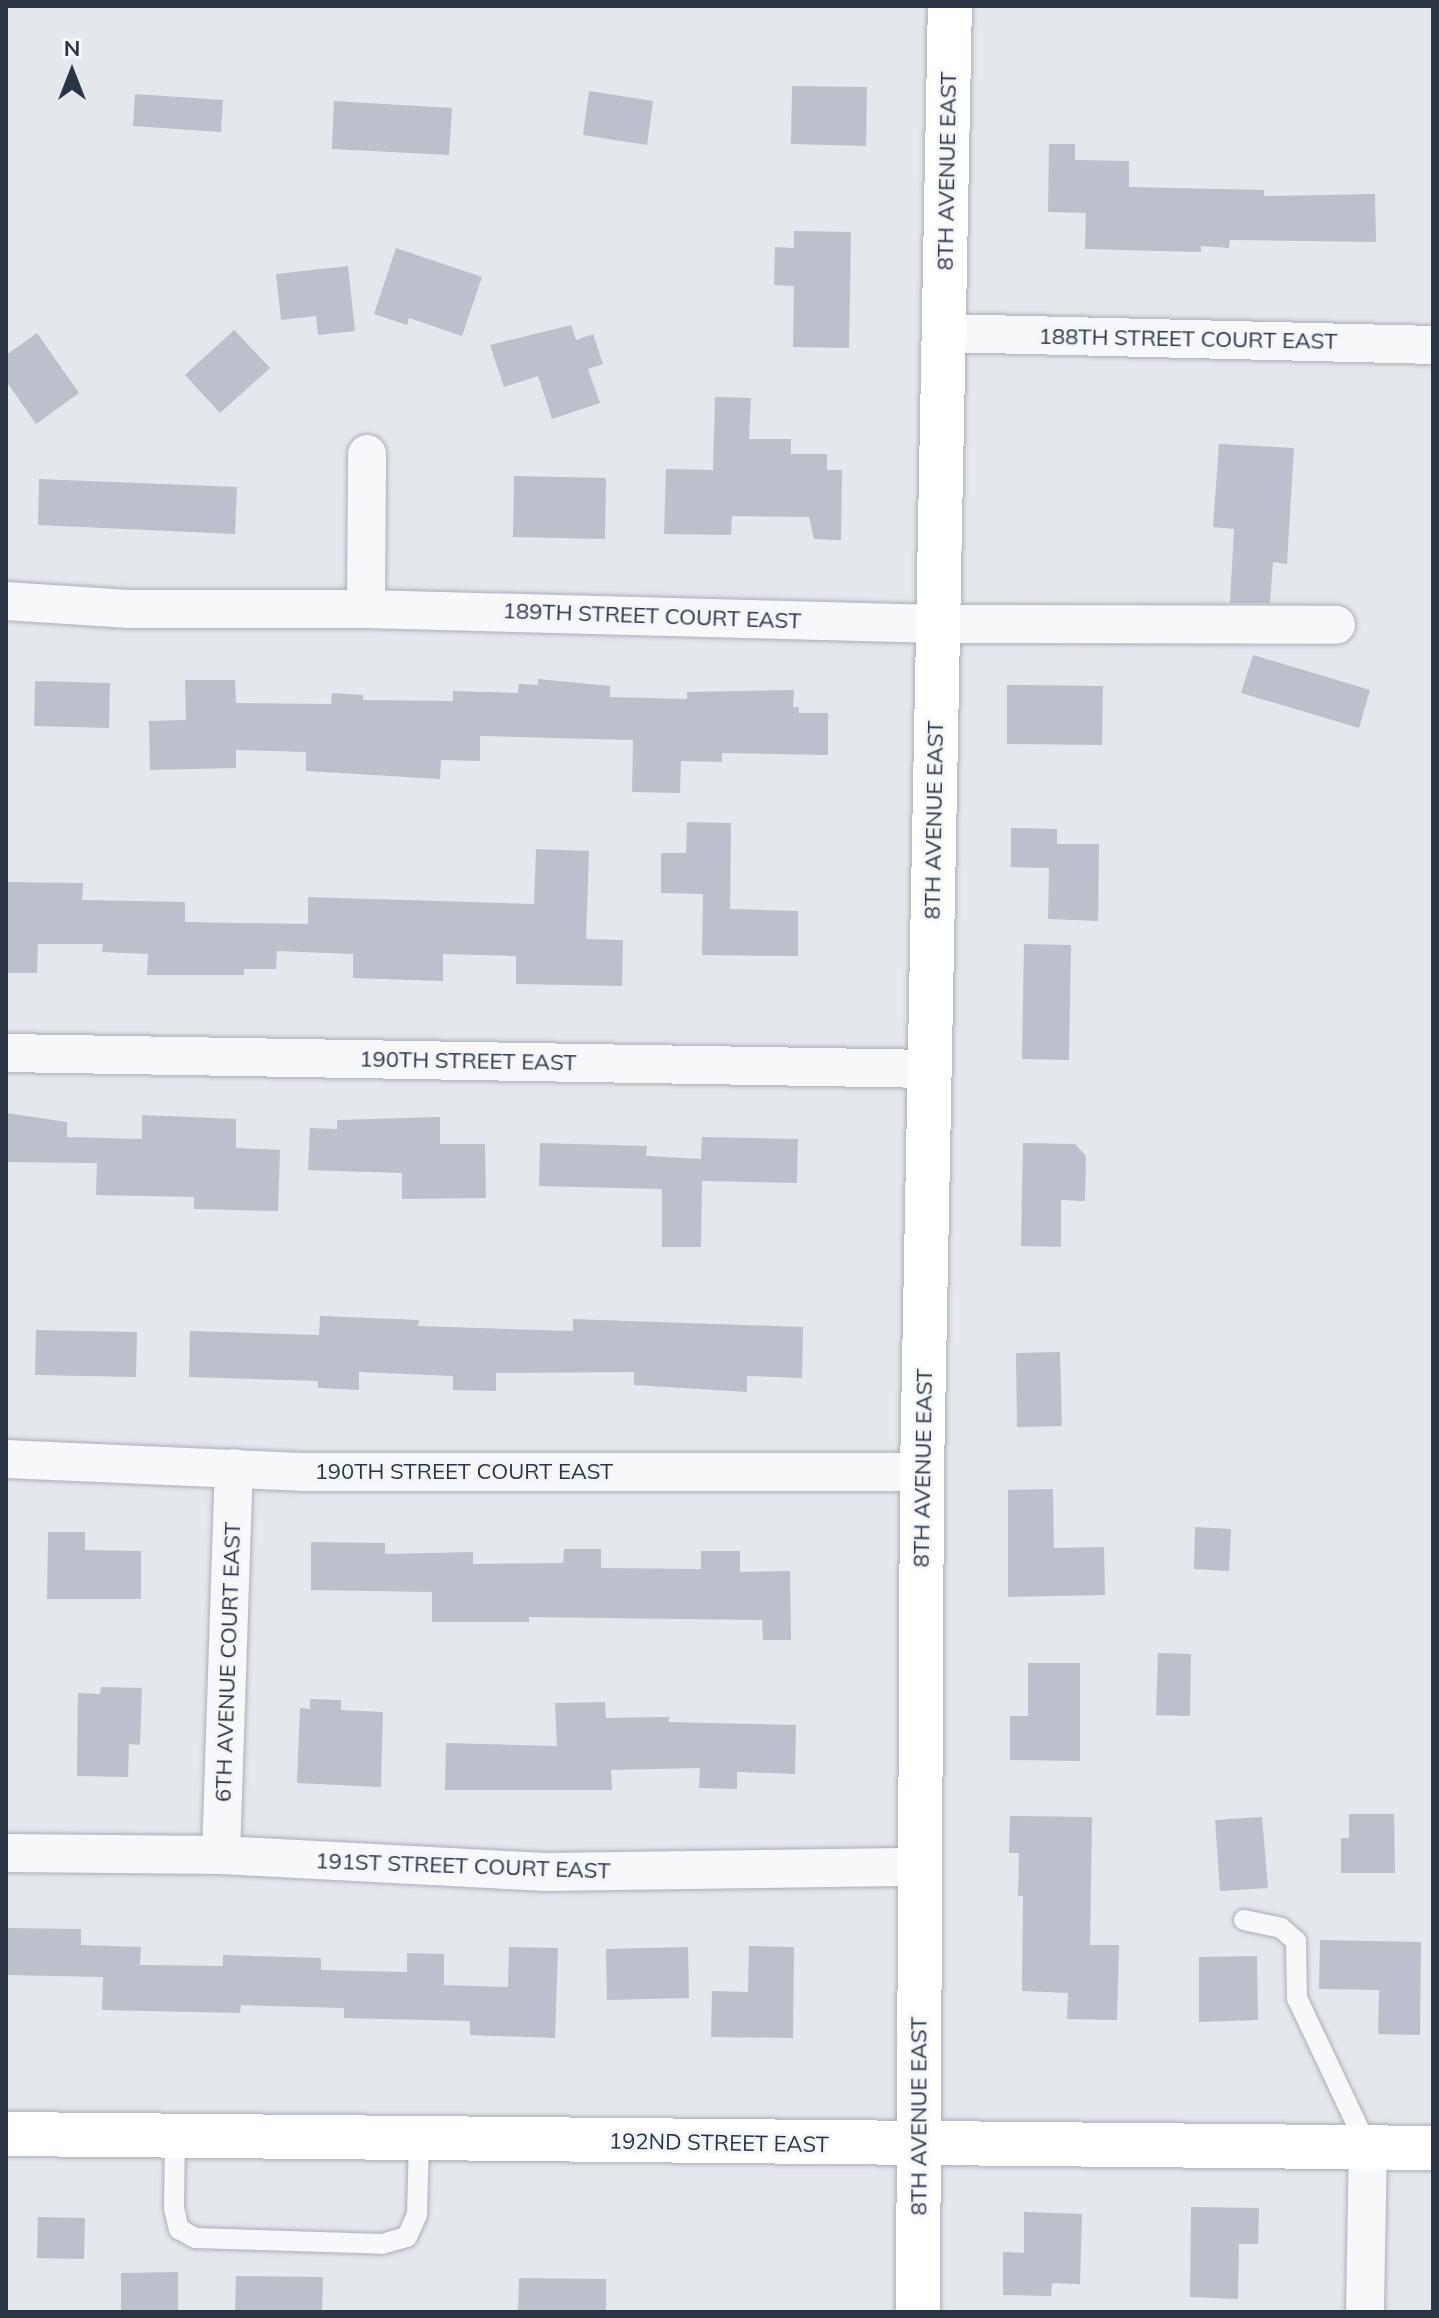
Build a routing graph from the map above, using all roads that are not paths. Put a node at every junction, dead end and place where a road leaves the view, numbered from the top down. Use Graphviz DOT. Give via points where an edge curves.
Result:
graph roads {
  1 [pos="950,6"];
  2 [pos="944,333"];
  3 [pos="1433,345"];
  4 [pos="367,454"];
  5 [pos="6,601"];
  6 [pos="366,609"];
  7 [pos="938,624"];
  8 [pos="1336,625"];
  9 [pos="6,1053"];
  10 [pos="930,1069"];
  11 [pos="6,1459"];
  12 [pos="234,1468"];
  13 [pos="922,1472"];
  14 [pos="6,1853"];
  15 [pos="221,1855"];
  16 [pos="920,1867"];
  17 [pos="1244,1920"];
  18 [pos="6,2134"];
  19 [pos="175,2136"];
  20 [pos="419,2140"];
  21 [pos="919,2146"];
  22 [pos="1368,2148"];
  23 [pos="1433,2148"];
  24 [pos="918,2312"];
  25 [pos="1365,2312"];
  1 -- 2 [label="street, 8TH AVENUE EAST"];
  2 -- 3 [label="street, 188TH STREET COURT EAST"];
  2 -- 7 [label="street, 8TH AVENUE EAST"];
  4 -- 6 [label="street"];
  5 -- 6 [label="street, 189TH STREET COURT EAST" via="129,609"];
  6 -- 7 [label="street, 189TH STREET COURT EAST"];
  7 -- 8 [label="street"];
  7 -- 10 [label="street, 8TH AVENUE EAST"];
  9 -- 10 [label="street, 190TH STREET EAST"];
  10 -- 13 [label="street, 8TH AVENUE EAST"];
  11 -- 12 [label="street, 190TH STREET COURT EAST"];
  12 -- 13 [label="street, 190TH STREET COURT EAST"];
  12 -- 15 [label="street, 6TH AVENUE COURT EAST"];
  13 -- 16 [label="street, 8TH AVENUE EAST"];
  14 -- 15 [label="street, 191ST STREET COURT EAST"];
  15 -- 16 [label="street, 191ST STREET COURT EAST" via="547,1872"];
  16 -- 21 [label="street, 8TH AVENUE EAST"];
  17 -- 22 [label="lane" via="1281,1928 1296,1941 1297,1998"];
  18 -- 19 [label="street, 192ND STREET EAST"];
  19 -- 20 [label="street, 192ND STREET EAST"];
  19 -- 20 [label="lane" via="174,2208 179,2229 195,2238 382,2244 407,2237 417,2215"];
  20 -- 21 [label="street, 192ND STREET EAST"];
  21 -- 22 [label="street, 192ND STREET EAST"];
  21 -- 24 [label="street, 8TH AVENUE EAST"];
  22 -- 23 [label="street, 192ND STREET EAST"];
  22 -- 25 [label="street"];
}
